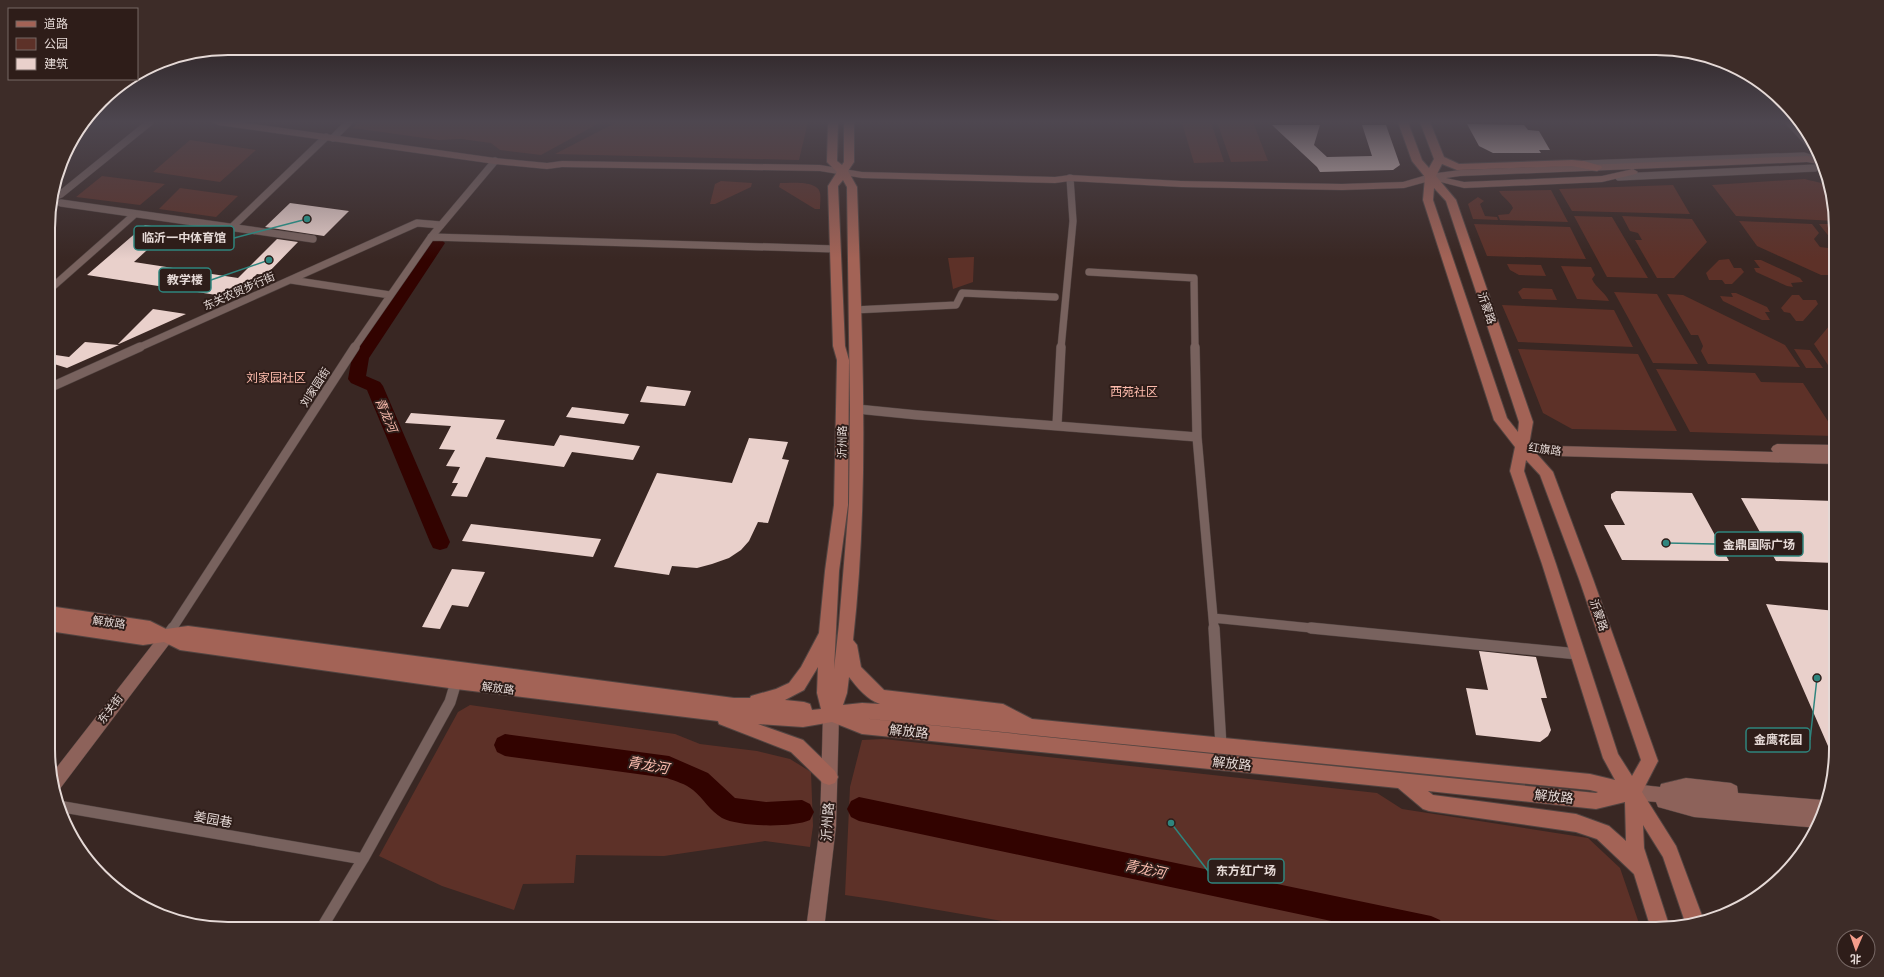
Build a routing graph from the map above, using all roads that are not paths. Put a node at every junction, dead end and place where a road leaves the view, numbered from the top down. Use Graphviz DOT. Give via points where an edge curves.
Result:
graph roads {
  1 [pos="94,168"];
  2 [pos="297,168"];
  3 [pos="489,168"];
  4 [pos="551,168"];
  5 [pos="839,168"];
  6 [pos="846,168"];
  7 [pos="1422,168"];
  8 [pos="1435,168"];
  9 [pos="1597,168"];
  10 [pos="1606,168"];
  11 [pos="1714,168"];
  12 [pos="1815,168"];
  13 [pos="843,171"];
  14 [pos="1636,171"];
  15 [pos="1430,177"];
  16 [pos="1070,178"];
  17 [pos="1602,179"];
  18 [pos="58,195"];
  19 [pos="60,203"];
  20 [pos="135,214"];
  21 [pos="441,225"];
  22 [pos="231,228"];
  23 [pos="430,237"];
  24 [pos="314,239"];
  25 [pos="835,249"];
  26 [pos="1089,272"];
  27 [pos="290,280"];
  28 [pos="55,285"];
  29 [pos="390,295"];
  30 [pos="1055,297"];
  31 [pos="854,310"];
  32 [pos="55,385"];
  33 [pos="857,410"];
  34 [pos="1057,425"];
  35 [pos="1198,437"];
  36 [pos="1521,446"];
  37 [pos="1829,450"];
  38 [pos="1829,459"];
  39 [pos="55,614"];
  40 [pos="1213,618"];
  41 [pos="847,624"];
  42 [pos="55,625"];
  43 [pos="827,632"];
  44 [pos="168,635"];
  45 [pos="1578,654"];
  46 [pos="456,682"];
  47 [pos="734,705"];
  48 [pos="711,714"];
  49 [pos="831,714"];
  50 [pos="1032,728"];
  51 [pos="1221,746"];
  52 [pos="829,777"];
  53 [pos="57,778"];
  54 [pos="1402,780"];
  55 [pos="1633,792"];
  56 [pos="65,807"];
  57 [pos="1819,808"];
  58 [pos="1814,819"];
  59 [pos="363,859"];
  60 [pos="1640,867"];
  61 [pos="1693,918"];
  62 [pos="325,922"];
  63 [pos="816,922"];
  64 [pos="1659,922"];
  1 -- 18 [label="street"];
  2 -- 22 [label="street"];
  3 -- 21 [label="street, 刘家园街"];
  4 -- 13 [label="main road" via="820,174"];
  5 -- 13 [label="main road, 沂州路"];
  6 -- 13 [label="main road, 沂州路"];
  7 -- 15 [label="main road, 沂蒙路"];
  8 -- 15 [label="main road, 沂蒙路"];
  9 -- 10 [label="main road"];
  9 -- 15 [label="main road" via="1460,173"];
  11 -- 14 [label="main road"];
  12 -- 17 [label="street" via="1627,175"];
  13 -- 16 [label="main road" via="862,175 1047,180"];
  13 -- 25 [label="main road, 沂州路" via="833,186"];
  13 -- 31 [label="main road, 沂州路" via="852,187"];
  14 -- 15 [label="main road" via="1462,179"];
  14 -- 17 [label="main road"];
  15 -- 16 [label="main road" via="1404,185 1342,187 1181,184"];
  15 -- 17 [label="main road" via="1464,185"];
  15 -- 36 [label="main road, 沂蒙路" via="1428,200 1481,362 1501,420"];
  15 -- 36 [label="main road, 沂蒙路" via="1452,200 1526,422"];
  16 -- 34 [label="street" via="1073,216 1058,365"];
  19 -- 20 [label="street"];
  20 -- 22 [label="street"];
  20 -- 28 [label="street"];
  21 -- 23 [label="street, 刘家园街"];
  21 -- 27 [label="street, 东关农贸步行街" via="417,223"];
  22 -- 24 [label="street"];
  23 -- 25 [label="street"];
  23 -- 29 [label="street, 刘家园街"];
  25 -- 43 [label="main road, 沂州路" via="838,346 843,360 841,505"];
  26 -- 35 [label="street" via="1194,278"];
  27 -- 29 [label="street"];
  27 -- 32 [label="street, 东关农贸步行街"];
  29 -- 44 [label="street, 刘家园街"];
  30 -- 31 [label="street" via="962,293 956,305"];
  31 -- 33 [label="main road, 沂州路"];
  33 -- 34 [label="street"];
  33 -- 41 [label="main road, 沂州路" via="856,503"];
  34 -- 35 [label="street"];
  35 -- 40 [label="street"];
  36 -- 37 [label="main road, 红旗路" via="1554,443"];
  36 -- 38 [label="main road, 红旗路" via="1557,451"];
  36 -- 45 [label="main road, 沂蒙路" via="1516,471"];
  36 -- 55 [label="main road, 沂蒙路" via="1546,472 1650,761"];
  39 -- 44 [label="main road, 解放路" via="150,628"];
  40 -- 45 [label="street"];
  40 -- 51 [label="street"];
  41 -- 49 [label="main road, 沂州路" via="839,693"];
  41 -- 50 [label="main road" via="853,670 880,697 1003,711"];
  42 -- 44 [label="main road, 解放路" via="143,638"];
  43 -- 47 [label="main road" via="812,664 796,688 773,698"];
  43 -- 49 [label="main road, 沂州路" via="825,693"];
  44 -- 46 [label="main road, 解放路" via="180,643"];
  44 -- 47 [label="main road, 解放路" via="188,633"];
  44 -- 53 [label="main road, 东关街"];
  45 -- 55 [label="main road, 沂蒙路" via="1611,758"];
  46 -- 48 [label="main road, 解放路"];
  46 -- 59 [label="street" via="450,702"];
  47 -- 49 [label="main road, 解放路" via="804,709"];
  48 -- 49 [label="main road, 解放路" via="803,719"];
  48 -- 52 [label="main road" via="797,746"];
  49 -- 50 [label="main road, 解放路" via="862,710"];
  49 -- 52 [label="main road, 沂州路"];
  49 -- 54 [label="main road, 解放路" via="862,726"];
  50 -- 51 [label="main road, 解放路"];
  51 -- 55 [label="main road, 解放路" via="1590,782"];
  52 -- 63 [label="main road, 沂州路" via="828,826"];
  54 -- 55 [label="main road, 解放路" via="1596,801"];
  54 -- 60 [label="main road" via="1429,803 1576,823 1603,832"];
  55 -- 57 [label="main road, 解放路"];
  55 -- 58 [label="main road, 解放路" via="1694,808"];
  55 -- 60 [label="main road" via="1635,848"];
  55 -- 61 [label="main road, 沂蒙路" via="1670,852"];
  56 -- 59 [label="street, 姜园巷"];
  59 -- 62 [label="street"];
  60 -- 64 [label="main road"];
}
